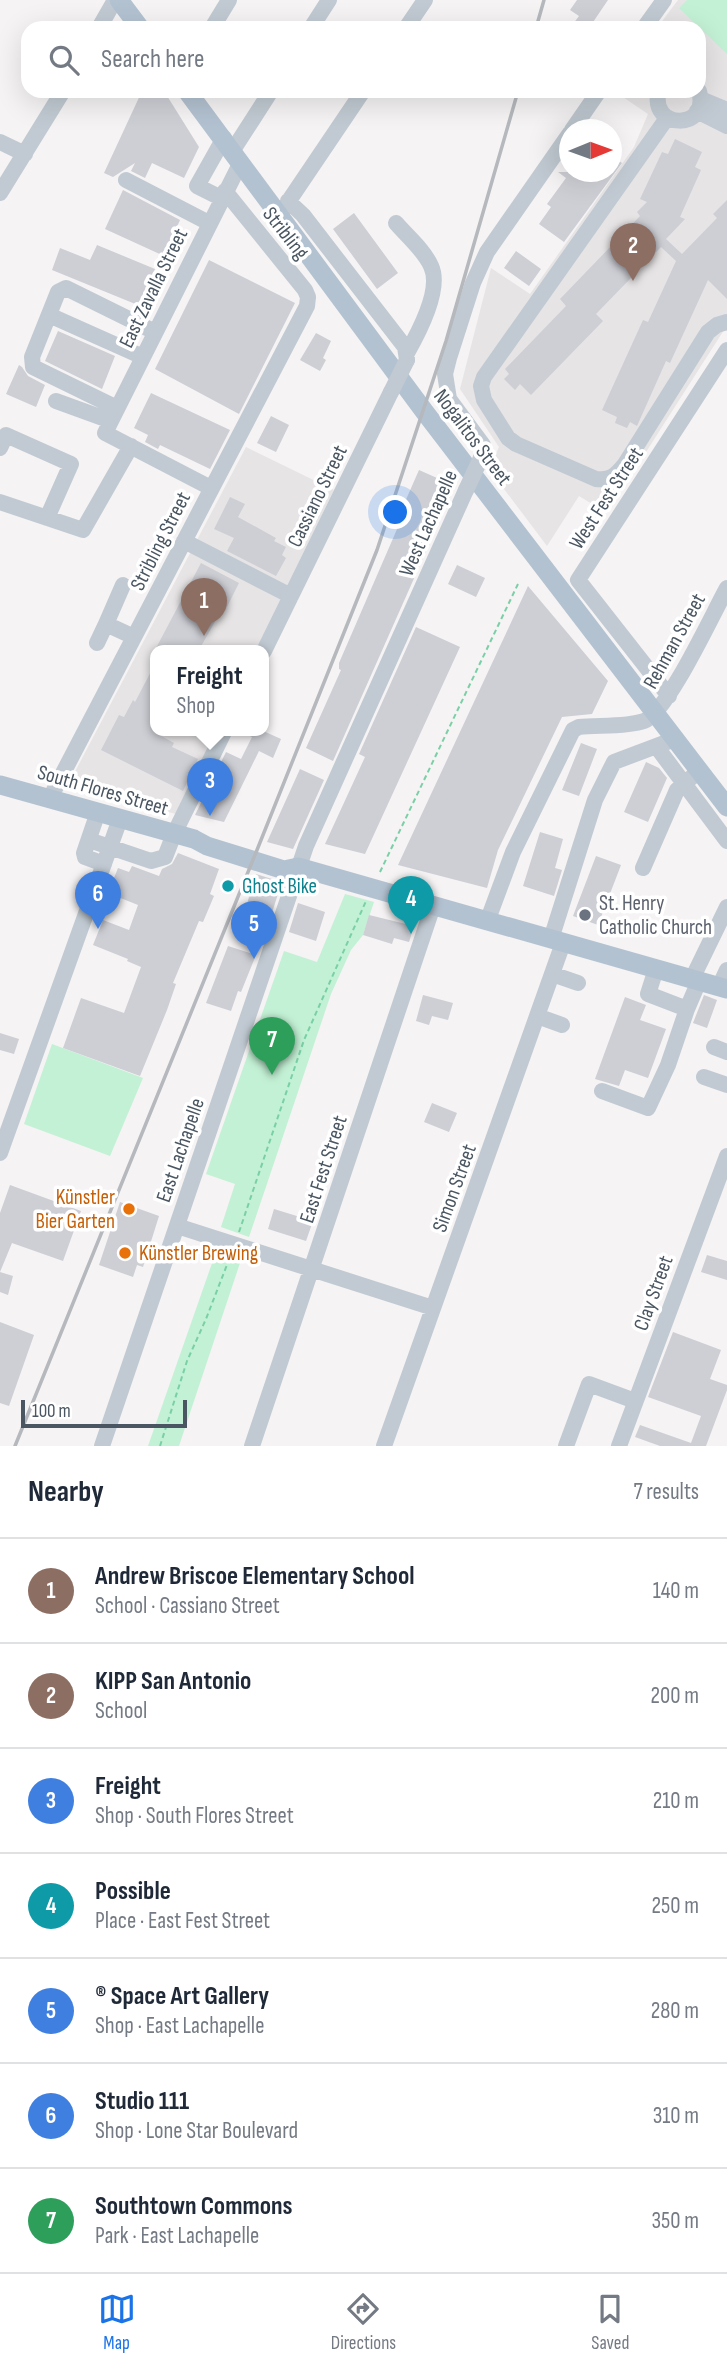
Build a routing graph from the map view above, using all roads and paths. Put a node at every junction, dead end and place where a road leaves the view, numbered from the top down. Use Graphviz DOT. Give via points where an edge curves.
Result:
graph roads {
  1 [pos="117,0"];
  2 [pos="229,0"];
  3 [pos="329,0"];
  4 [pos="425,0"];
  5 [pos="664,0"];
  6 [pos="104,21"];
  7 [pos="132,21"];
  8 [pos="216,21"];
  9 [pos="316,21"];
  10 [pos="411,21"];
  11 [pos="649,21"];
  12 [pos="60,98"];
  13 [pos="192,98"];
  14 [pos="266,98"];
  15 [pos="358,98"];
  16 [pos="594,98"];
  17 [pos="658,98"];
  18 [pos="699,100"];
  19 [pos="727,110"];
  20 [pos="667,118"];
  21 [pos="579,119"];
  22 [pos="727,126"];
  23 [pos="0,142"];
  24 [pos="559,148"];
  25 [pos="232,150"];
  26 [pos="25,154"];
  27 [pos="125,180"];
  28 [pos="0,193"];
  29 [pos="223,195"];
  30 [pos="283,209"];
  31 [pos="209,223"];
  32 [pos="396,223"];
  33 [pos="307,303"];
  34 [pos="48,316"];
  35 [pos="727,322"];
  36 [pos="155,332"];
  37 [pos="727,351"];
  38 [pos="407,356"];
  39 [pos="143,357"];
  40 [pos="56,401"];
  41 [pos="111,421"];
  42 [pos="131,446"];
  43 [pos="0,449"];
  44 [pos="211,488"];
  45 [pos="0,502"];
  46 [pos="47,518"];
  47 [pos="184,541"];
  48 [pos="517,584"];
  49 [pos="123,585"];
  50 [pos="727,588"];
  51 [pos="291,596"];
  52 [pos="106,624"];
  53 [pos="134,637"];
  54 [pos="97,643"];
  55 [pos="267,645"];
  56 [pos="668,696"];
  57 [pos="656,713"];
  58 [pos="222,736"];
  59 [pos="675,739"];
  60 [pos="656,746"];
  61 [pos="692,777"];
  62 [pos="0,785"];
  63 [pos="50,798"];
  64 [pos="727,807"];
  65 [pos="98,812"];
  66 [pos="120,818"];
  67 [pos="174,834"];
  68 [pos="89,840"];
  69 [pos="727,841"];
  70 [pos="110,847"];
  71 [pos="104,864"];
  72 [pos="298,867"];
  73 [pos="643,868"];
  74 [pos="378,876"];
  75 [pos="366,900"];
  76 [pos="433,906"];
  77 [pos="727,907"];
  78 [pos="486,922"];
  79 [pos="721,933"];
  80 [pos="557,941"];
  81 [pos="656,969"];
  82 [pos="552,974"];
  83 [pos="696,980"];
  84 [pos="578,982"];
  85 [pos="724,982"];
  86 [pos="687,1009"];
  87 [pos="537,1016"];
  88 [pos="562,1025"];
  89 [pos="704,1077"];
  90 [pos="727,1085"];
  91 [pos="603,1091"];
  92 [pos="0,1153"];
  93 [pos="727,1156"];
  94 [pos="177,1226"];
  95 [pos="238,1235"];
  96 [pos="232,1250"];
  97 [pos="311,1269"];
  98 [pos="433,1308"];
  99 [pos="635,1401"];
  100 [pos="623,1445"];
  101 [pos="102,1446"];
  102 [pos="160,1446"];
  103 [pos="252,1446"];
  104 [pos="384,1446"];
  105 [pos="566,1446"];
  1 -- 6 [label="street"];
  1 -- 7 [label="main road"];
  2 -- 8 [label="street"];
  3 -- 9 [label="street"];
  4 -- 10 [label="street"];
  5 -- 11 [label="street"];
  12 -- 26 [label="street"];
  13 -- 25 [label="main road, Nogalitos Street"];
  14 -- 25 [label="street"];
  15 -- 30 [label="street"];
  16 -- 21 [label="street, West Lachapelle"];
  17 -- 20 [label="street"];
  18 -- 19 [label="street"];
  18 -- 20 [label="street" via="684,121"];
  18 -- 22 [label="street"];
  20 -- 35 [label="street" via="484,377 481,391 502,430 516,444 607,481 625,464 708,332"];
  23 -- 26 [label="street"];
  24 -- 72 [label="street, West Lachapelle, bridge" via="479,267 444,374 449,399 483,445 481,458"];
  25 -- 29 [label="street, East Zavalla Street"];
  25 -- 29 [label="street, Stribling" via="197,186"];
  25 -- 30 [label="main road, Nogalitos Street"];
  26 -- 28 [label="street"];
  27 -- 31 [label="street"];
  29 -- 31 [label="street, East Zavalla Street"];
  29 -- 33 [label="street, Stribling" via="305,290"];
  30 -- 38 [label="street, Nogalitos Street" via="303,215 403,344"];
  30 -- 57 [label="main road, Nogalitos Street"];
  31 -- 36 [label="street, East Zavalla Street"];
  32 -- 38 [label="street, Cassiano Street" via="427,259 433,273 428,306"];
  33 -- 44 [label="street, Stribling Street"];
  34 -- 36 [label="street" via="58,292 66,288"];
  34 -- 39 [label="street"];
  34 -- 41 [label="street" via="32,357 33,367"];
  36 -- 39 [label="street, East Zavalla Street"];
  37 -- 56 [label="street, West Fest Street" via="578,580"];
  38 -- 51 [label="street, Cassiano Street, bridge"];
  39 -- 41 [label="street, East Zavalla Street"];
  40 -- 41 [label="street"];
  41 -- 42 [label="street"];
  42 -- 44 [label="street"];
  42 -- 46 [label="street" via="83,530"];
  43 -- 46 [label="street" via="6,435 71,464"];
  44 -- 47 [label="street, Stribling Street"];
  45 -- 46 [label="street"];
  47 -- 51 [label="street"];
  47 -- 53 [label="street, Stribling Street"];
  48 -- 74 [label="path"];
  49 -- 52 [label="street"];
  50 -- 56 [label="street, Rehman Street"];
  51 -- 55 [label="street, Cassiano Street"];
  52 -- 53 [label="street"];
  52 -- 54 [label="street"];
  53 -- 63 [label="street, Stribling Street"];
  56 -- 57 [label="street, Rehman Street"];
  57 -- 59 [label="main road, Nogalitos Street"];
  57 -- 78 [label="street" via="647,720 573,730 513,852"];
  58 -- 67 [label="street"];
  59 -- 60 [label="street, Simon Street"];
  59 -- 61 [label="main road, Nogalitos Street"];
  60 -- 61 [label="street"];
  60 -- 80 [label="street, Simon Street" via="614,762 595,800"];
  61 -- 64 [label="main road, Nogalitos Street"];
  61 -- 69 [label="street"];
  61 -- 73 [label="street" via="677,790"];
  62 -- 63 [label="main road, South Flores Street"];
  63 -- 65 [label="main road, South Flores Street"];
  65 -- 66 [label="main road, South Flores Street"];
  65 -- 68 [label="street"];
  66 -- 67 [label="main road, South Flores Street"];
  66 -- 70 [label="street"];
  67 -- 70 [label="street" via="165,858 151,861"];
  67 -- 72 [label="main road, South Flores Street" via="257,850 288,859"];
  68 -- 70 [label="street"];
  68 -- 71 [label="street" via="85,857"];
  70 -- 71 [label="street"];
  71 -- 92 [label="street"];
  72 -- 76 [label="main road, South Flores Street"];
  72 -- 94 [label="street, East Lachapelle"];
  75 -- 95 [label="path" via="304,1040"];
  76 -- 78 [label="main road, South Flores Street"];
  76 -- 97 [label="street, East Fest Street"];
  77 -- 79 [label="street"];
  78 -- 80 [label="main road, South Flores Street"];
  79 -- 83 [label="street"];
  80 -- 81 [label="main road, South Flores Street"];
  80 -- 82 [label="street, Simon Street"];
  81 -- 83 [label="main road, South Flores Street"];
  81 -- 86 [label="street" via="648,994"];
  82 -- 84 [label="street"];
  82 -- 87 [label="street, Simon Street"];
  83 -- 85 [label="main road, South Flores Street"];
  83 -- 86 [label="street"];
  86 -- 91 [label="street" via="648,1108"];
  87 -- 88 [label="street"];
  87 -- 98 [label="street, Simon Street"];
  89 -- 90 [label="street"];
  93 -- 99 [label="street, Clay Street"];
  94 -- 97 [label="street"];
  94 -- 101 [label="street, East Lachapelle"];
  96 -- 102 [label="path" via="187,1361"];
  97 -- 98 [label="street"];
  97 -- 103 [label="street, East Fest Street"];
  98 -- 104 [label="street, Simon Street"];
  99 -- 100 [label="street, Clay Street"];
  99 -- 105 [label="street" via="589,1384"];
}
